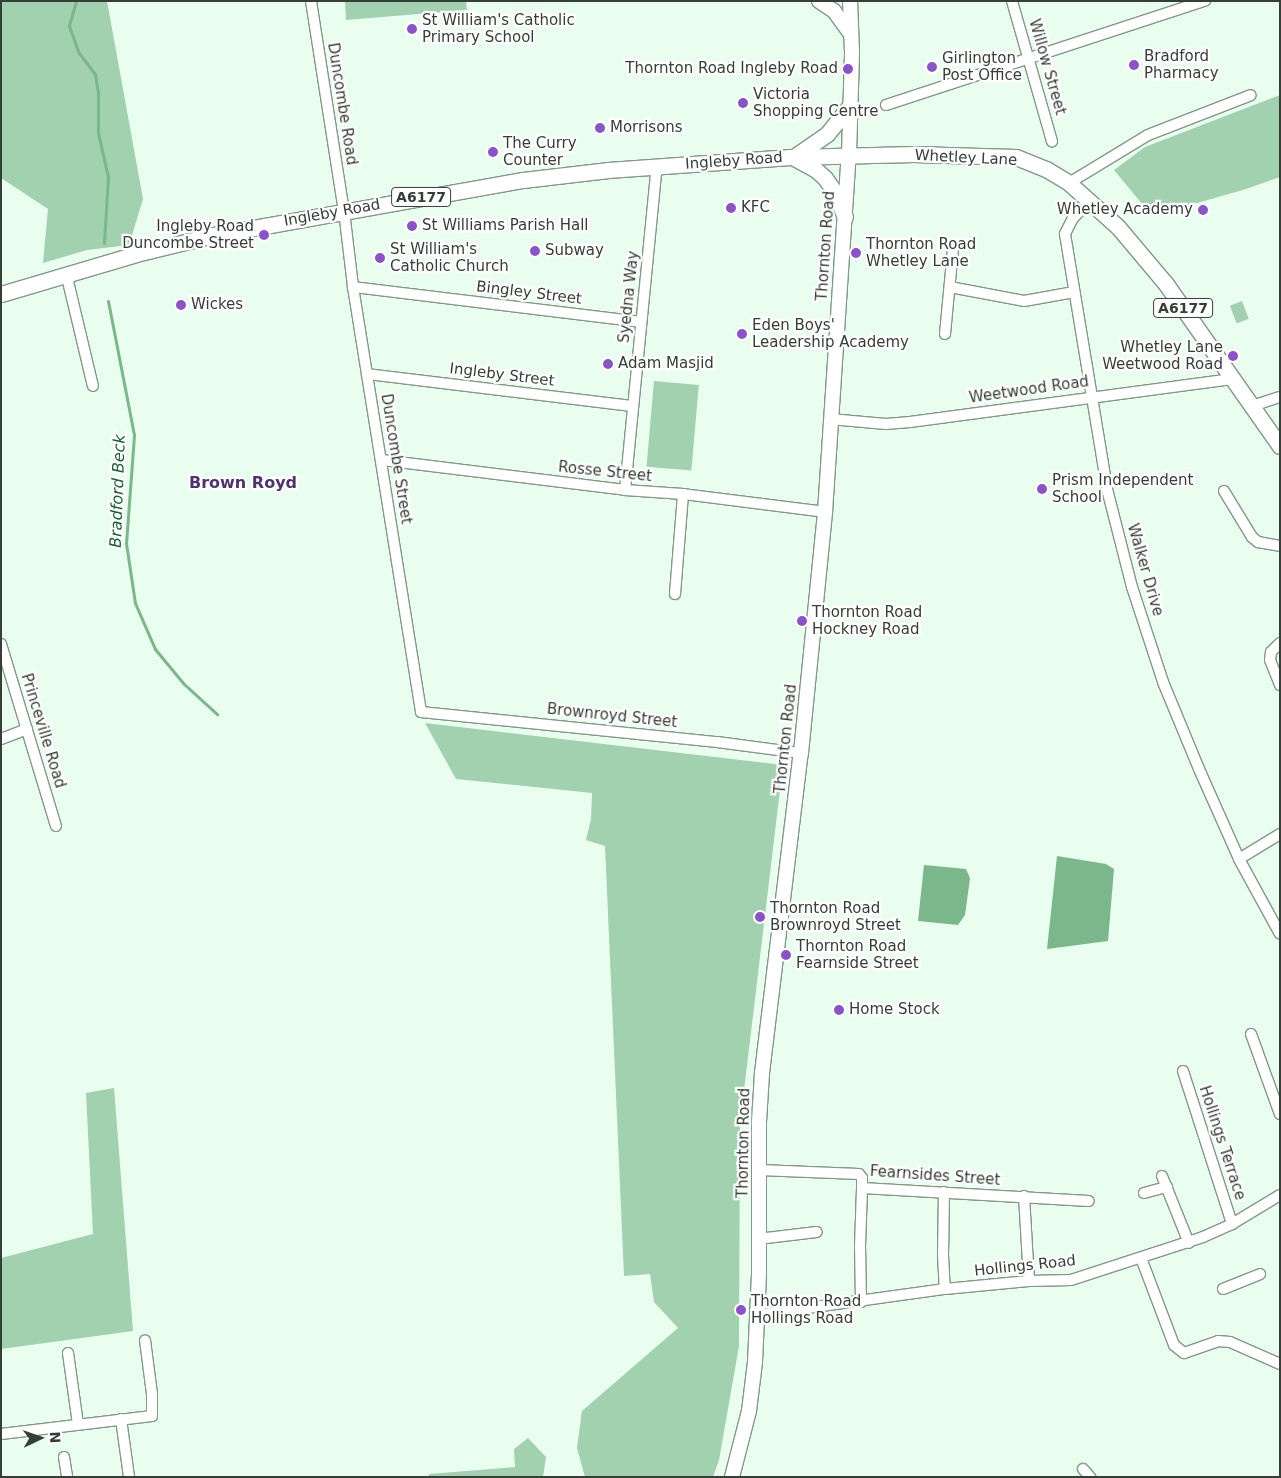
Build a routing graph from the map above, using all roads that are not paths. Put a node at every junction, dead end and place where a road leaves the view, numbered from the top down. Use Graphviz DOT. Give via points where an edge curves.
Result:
graph roads {
  1 [pos="311,1"];
  2 [pos="819,1"];
  3 [pos="850,1"];
  4 [pos="1012,1"];
  5 [pos="1205,1"];
  6 [pos="852,35"];
  7 [pos="1028,60"];
  8 [pos="1251,95"];
  9 [pos="886,104"];
  10 [pos="850,106"];
  11 [pos="1052,141"];
  12 [pos="849,156"];
  13 [pos="793,157"];
  14 [pos="656,166"];
  15 [pos="1070,183"];
  16 [pos="1090,200"];
  17 [pos="344,211"];
  18 [pos="845,216"];
  19 [pos="953,250"];
  20 [pos="66,274"];
  21 [pos="353,287"];
  22 [pos="950,287"];
  23 [pos="1074,292"];
  24 [pos="1,294"];
  25 [pos="641,322"];
  26 [pos="945,334"];
  27 [pos="367,374"];
  28 [pos="1232,379"];
  29 [pos="93,386"];
  30 [pos="1092,396"];
  31 [pos="1280,397"];
  32 [pos="633,406"];
  33 [pos="1252,406"];
  34 [pos="830,419"];
  35 [pos="1280,446"];
  36 [pos="382,460"];
  37 [pos="625,490"];
  38 [pos="1224,491"];
  39 [pos="683,494"];
  40 [pos="825,512"];
  41 [pos="1280,546"];
  42 [pos="675,594"];
  43 [pos="1280,643"];
  44 [pos="1,644"];
  45 [pos="1280,685"];
  46 [pos="421,712"];
  47 [pos="27,729"];
  48 [pos="1,739"];
  49 [pos="801,753"];
  50 [pos="56,826"];
  51 [pos="1280,834"];
  52 [pos="1239,859"];
  53 [pos="1280,934"];
  54 [pos="1251,1034"];
  55 [pos="1183,1071"];
  56 [pos="1280,1114"];
  57 [pos="759,1170"];
  58 [pos="1162,1176"];
  59 [pos="1168,1187"];
  60 [pos="862,1188"];
  61 [pos="944,1192"];
  62 [pos="1144,1193"];
  63 [pos="1280,1195"];
  64 [pos="1024,1196"];
  65 [pos="1088,1201"];
  66 [pos="1232,1224"];
  67 [pos="816,1232"];
  68 [pos="758,1239"];
  69 [pos="1189,1243"];
  70 [pos="1141,1258"];
  71 [pos="1260,1274"];
  72 [pos="1029,1281"];
  73 [pos="1223,1289"];
  74 [pos="945,1290"];
  75 [pos="862,1302"];
  76 [pos="757,1315"];
  77 [pos="144,1340"];
  78 [pos="68,1353"];
  79 [pos="1280,1364"];
  80 [pos="121,1418"];
  81 [pos="78,1424"];
  82 [pos="1,1434"];
  83 [pos="64,1457"];
  84 [pos="67,1477"];
  85 [pos="129,1477"];
  86 [pos="732,1477"];
  1 -- 17 [label="street, Duncombe Road"];
  2 -- 6 [label="main road" via="834,11"];
  3 -- 6 [label="main road, Thornton Road"];
  4 -- 7 [label="street, Willow Street"];
  5 -- 7 [label="street"];
  6 -- 10 [label="main road, Thornton Road"];
  7 -- 9 [label="street"];
  7 -- 11 [label="street, Willow Street"];
  8 -- 15 [label="street" via="1148,135"];
  10 -- 12 [label="main road, Thornton Road"];
  10 -- 13 [label="main road" via="827,134"];
  12 -- 13 [label="main road, Ingleby Road / A6177"];
  12 -- 15 [label="main road, Whetley Lane / A6177" via="1016,157"];
  12 -- 18 [label="main road, Thornton Road"];
  13 -- 14 [label="main road, Ingleby Road / A6177"];
  13 -- 18 [label="main road" via="816,169 824,178"];
  14 -- 17 [label="main road, Ingleby Road / A6177" via="523,180"];
  14 -- 25 [label="street, Syedna Way"];
  15 -- 16 [label="main road, Whetley Lane / A6177"];
  16 -- 23 [label="street, Walker Drive" via="1073,218 1065,234"];
  16 -- 28 [label="main road, Whetley Lane / A6177" via="1118,227 1166,284"];
  17 -- 20 [label="main road, Ingleby Road / A6177" via="214,235"];
  17 -- 21 [label="street, Duncombe Street"];
  18 -- 34 [label="main road, Thornton Road"];
  19 -- 22 [label="street"];
  20 -- 24 [label="main road, Ingleby Road / A6177"];
  20 -- 29 [label="street"];
  21 -- 25 [label="street, Bingley Street"];
  21 -- 27 [label="street, Duncombe Street"];
  22 -- 23 [label="street" via="1024,301"];
  22 -- 26 [label="street"];
  23 -- 30 [label="street, Walker Drive"];
  25 -- 32 [label="street, Syedna Way"];
  27 -- 32 [label="street, Ingleby Street"];
  27 -- 36 [label="street, Duncombe Street"];
  28 -- 30 [label="street, Weetwood Road" via="1179,388"];
  28 -- 33 [label="main road, Whetley Lane / A6177"];
  30 -- 34 [label="street, Weetwood Road" via="910,422 886,424"];
  30 -- 52 [label="street, Walker Drive" via="1107,489 1132,587 1163,682"];
  31 -- 33 [label="street"];
  32 -- 37 [label="street, Syedna Way"];
  33 -- 35 [label="main road, Whetley Lane / A6177"];
  34 -- 40 [label="main road, Thornton Road"];
  36 -- 37 [label="street, Rosse Street"];
  36 -- 46 [label="street, Duncombe Street"];
  37 -- 39 [label="street, Rosse Street"];
  38 -- 41 [label="street" via="1252,538"];
  39 -- 40 [label="street, Rosse Street"];
  39 -- 42 [label="street"];
  40 -- 49 [label="main road, Thornton Road"];
  43 -- 45 [label="street" via="1271,652 1270,660"];
  44 -- 47 [label="street, Princeville Road"];
  46 -- 49 [label="street, Brownroyd Street"];
  47 -- 48 [label="street"];
  47 -- 50 [label="street, Princeville Road"];
  49 -- 57 [label="main road, Thornton Road" via="762,1072"];
  51 -- 52 [label="street"];
  52 -- 53 [label="street, Walker Drive"];
  54 -- 56 [label="street"];
  55 -- 66 [label="street, Hollings Terrace"];
  57 -- 60 [label="street, Fearnsides Street" via="859,1174"];
  57 -- 68 [label="main road, Thornton Road"];
  58 -- 59 [label="street"];
  59 -- 62 [label="street"];
  59 -- 69 [label="street"];
  60 -- 61 [label="street, Fearnsides Street"];
  60 -- 75 [label="street"];
  61 -- 64 [label="street, Fearnsides Street"];
  61 -- 74 [label="street"];
  63 -- 66 [label="street, Hollings Road"];
  64 -- 65 [label="street, Fearnsides Street"];
  64 -- 72 [label="street"];
  66 -- 69 [label="street, Hollings Road"];
  67 -- 68 [label="street"];
  68 -- 76 [label="main road, Thornton Road"];
  69 -- 70 [label="street, Hollings Road"];
  70 -- 72 [label="street, Hollings Road" via="1071,1280"];
  70 -- 79 [label="street" via="1174,1345 1184,1353 1218,1341 1230,1342"];
  71 -- 73 [label="street"];
  72 -- 74 [label="street, Hollings Road"];
  74 -- 75 [label="street, Hollings Road"];
  75 -- 76 [label="street, Hollings Road"];
  76 -- 86 [label="main road, Thornton Road" via="749,1411"];
  77 -- 80 [label="street" via="152,1416"];
  78 -- 81 [label="street"];
  80 -- 81 [label="street"];
  80 -- 85 [label="street"];
  81 -- 82 [label="street"];
  83 -- 84 [label="street"];
}
